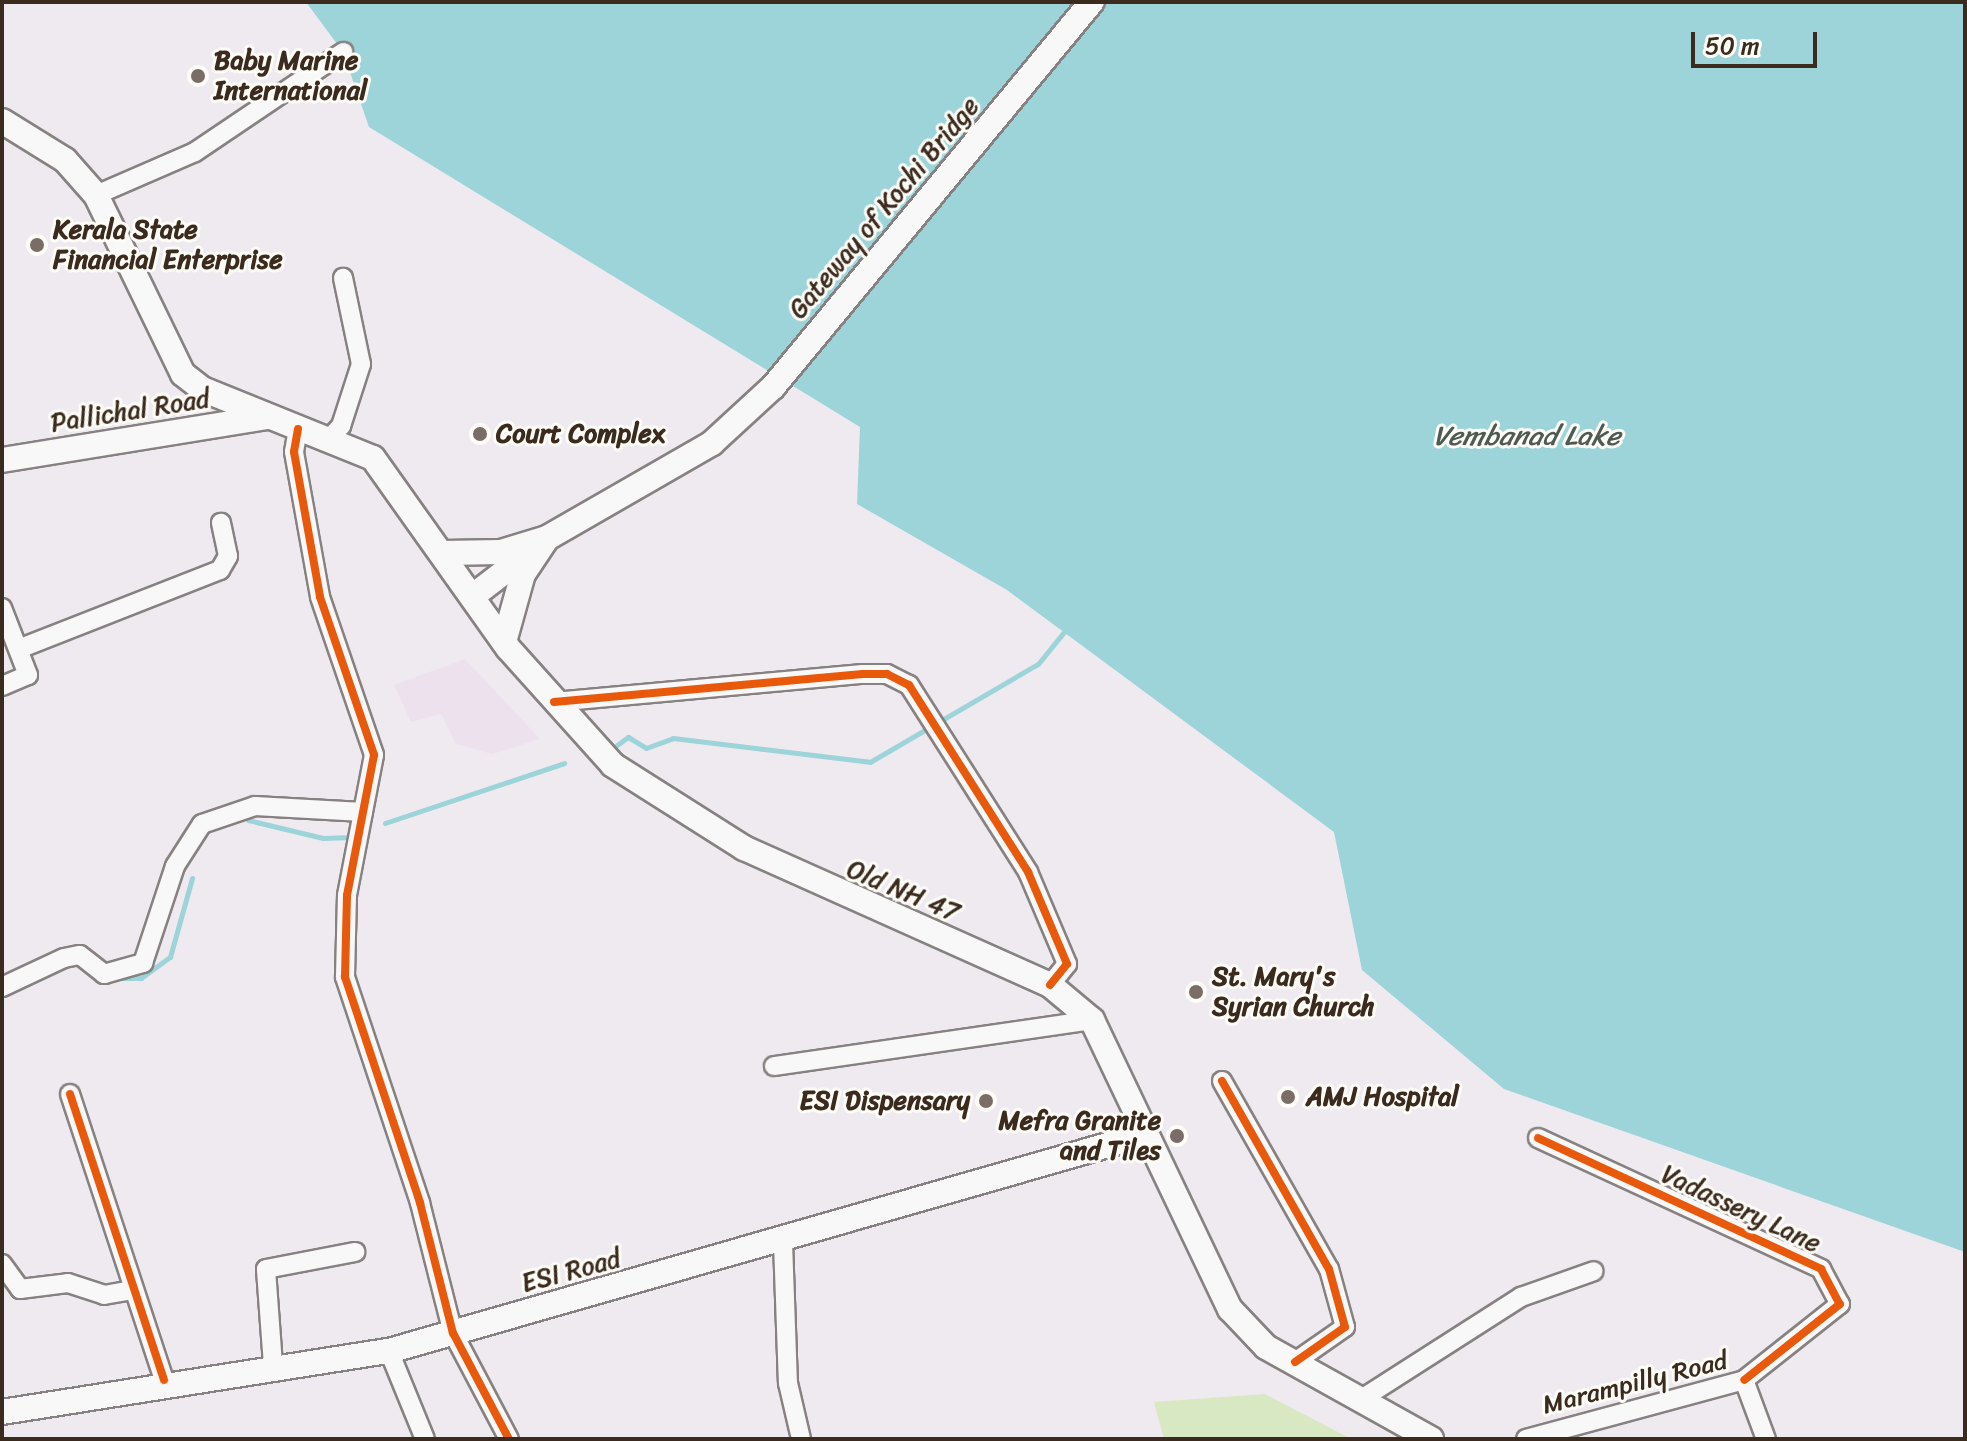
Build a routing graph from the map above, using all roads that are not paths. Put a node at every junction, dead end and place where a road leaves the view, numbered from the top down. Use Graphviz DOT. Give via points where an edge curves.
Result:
graph roads {
  1 [pos="1092,2"];
  2 [pos="343,52"];
  3 [pos="2,121"];
  4 [pos="96,195"];
  5 [pos="343,278"];
  6 [pos="268,417"];
  7 [pos="298,429"];
  8 [pos="327,441"];
  9 [pos="2,460"];
  10 [pos="221,523"];
  11 [pos="547,538"];
  12 [pos="443,553"];
  13 [pos="473,596"];
  14 [pos="2,608"];
  15 [pos="504,642"];
  16 [pos="21,648"];
  17 [pos="2,686"];
  18 [pos="554,702"];
  19 [pos="363,812"];
  20 [pos="1050,985"];
  21 [pos="2,987"];
  22 [pos="1092,1020"];
  23 [pos="774,1066"];
  24 [pos="1222,1081"];
  25 [pos="70,1094"];
  26 [pos="1143,1135"];
  27 [pos="1538,1138"];
  28 [pos="783,1242"];
  29 [pos="355,1252"];
  30 [pos="2,1264"];
  31 [pos="1594,1271"];
  32 [pos="132,1290"];
  33 [pos="453,1333"];
  34 [pos="389,1351"];
  35 [pos="1295,1362"];
  36 [pos="273,1365"];
  37 [pos="164,1380"];
  38 [pos="1744,1380"];
  39 [pos="1363,1398"];
  40 [pos="2,1412"];
  41 [pos="425,1439"];
  42 [pos="509,1439"];
  43 [pos="801,1439"];
  44 [pos="1431,1439"];
  45 [pos="1526,1439"];
  46 [pos="1766,1439"];
  1 -- 11 [label="main road, Gateway of Kochi Bridge" via="773,387 712,443"];
  2 -- 4 [label="street" via="195,152"];
  3 -- 4 [label="main road, Old NH 47" via="65,160"];
  4 -- 6 [label="main road, Old NH 47" via="183,374"];
  5 -- 8 [label="street" via="361,364 341,426"];
  6 -- 7 [label="main road, Old NH 47"];
  6 -- 9 [label="main road, Pallichal Road"];
  7 -- 8 [label="main road, Old NH 47"];
  7 -- 19 [label="street" via="294,452 320,597 374,755"];
  8 -- 12 [label="main road, Old NH 47" via="373,458"];
  10 -- 16 [label="street" via="228,556 220,570"];
  11 -- 12 [label="main road" via="501,552"];
  11 -- 13 [label="main road"];
  11 -- 15 [label="main road" via="523,574"];
  12 -- 13 [label="main road, Old NH 47"];
  13 -- 15 [label="main road, Old NH 47"];
  14 -- 16 [label="street"];
  15 -- 18 [label="main road, Old NH 47"];
  16 -- 17 [label="street" via="28,675"];
  18 -- 20 [label="main road, Old NH 47" via="613,765 744,848"];
  18 -- 20 [label="street" via="863,674 887,674 909,685 1028,872 1067,964"];
  19 -- 21 [label="street" via="255,806 202,824 175,866 143,963 104,974 80,955"];
  19 -- 33 [label="street" via="347,895 345,977 420,1203"];
  20 -- 22 [label="main road, Old NH 47"];
  22 -- 23 [label="street"];
  22 -- 26 [label="main road, Old NH 47"];
  24 -- 35 [label="street" via="1329,1269 1345,1327"];
  25 -- 32 [label="street"];
  26 -- 28 [label="main road, ESI Road"];
  26 -- 35 [label="main road, Old NH 47" via="1230,1309 1266,1347"];
  27 -- 38 [label="street, Vadassery Lane" via="1821,1269 1840,1304"];
  28 -- 33 [label="main road, ESI Road"];
  28 -- 43 [label="street" via="788,1383"];
  29 -- 36 [label="street" via="266,1269"];
  30 -- 32 [label="street" via="20,1289 68,1283 104,1295"];
  31 -- 39 [label="street" via="1521,1297"];
  32 -- 37 [label="street"];
  33 -- 34 [label="main road, ESI Road"];
  33 -- 42 [label="street"];
  34 -- 36 [label="main road, ESI Road"];
  34 -- 41 [label="street"];
  35 -- 39 [label="main road, Old NH 47"];
  36 -- 37 [label="main road, ESI Road"];
  37 -- 40 [label="main road, ESI Road"];
  38 -- 45 [label="street, Marampilly Road"];
  38 -- 46 [label="street, Marampilly Road"];
  39 -- 44 [label="main road, Old NH 47"];
}
